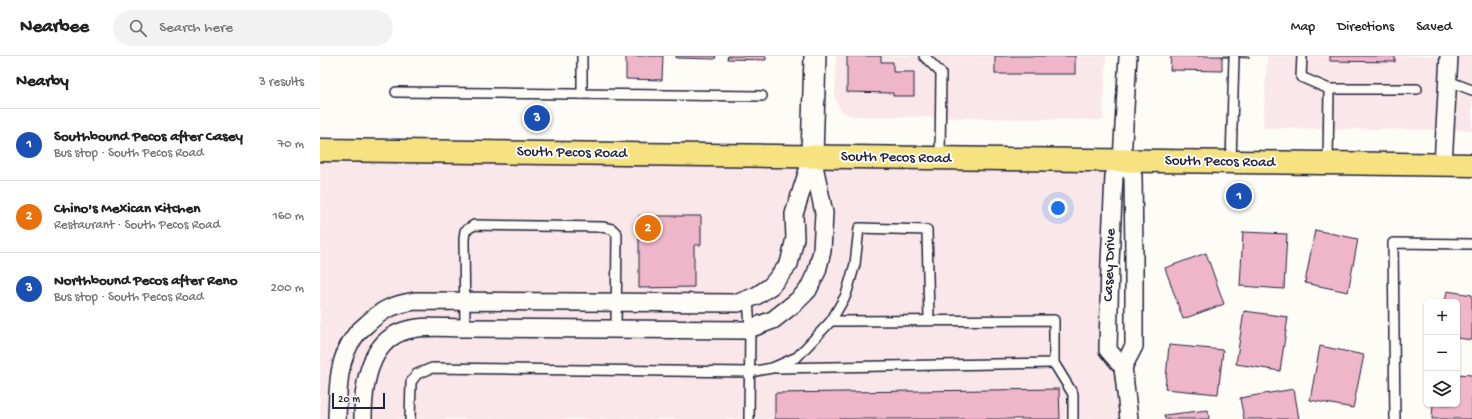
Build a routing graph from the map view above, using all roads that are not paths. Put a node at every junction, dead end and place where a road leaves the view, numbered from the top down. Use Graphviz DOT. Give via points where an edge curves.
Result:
graph roads {
  1 [pos="582,56"];
  2 [pos="814,56"];
  3 [pos="924,56"];
  4 [pos="1128,56"];
  5 [pos="1302,56"];
  6 [pos="1449,56"];
  7 [pos="1234,57"];
  8 [pos="1448,81"];
  9 [pos="1329,89"];
  10 [pos="1417,89"];
  11 [pos="1472,90"];
  12 [pos="396,92"];
  13 [pos="582,94"];
  14 [pos="762,96"];
  15 [pos="320,150"];
  16 [pos="812,156"];
  17 [pos="940,158"];
  18 [pos="1122,160"];
  19 [pos="1231,162"];
  20 [pos="1328,163"];
  21 [pos="1444,164"];
  22 [pos="1472,165"];
  23 [pos="1472,244"];
  24 [pos="748,299"];
  25 [pos="465,301"];
  26 [pos="617,302"];
  27 [pos="929,320"];
  28 [pos="831,321"];
  29 [pos="465,328"];
  30 [pos="750,328"];
  31 [pos="616,329"];
  32 [pos="1054,364"];
  33 [pos="1123,367"];
  34 [pos="772,368"];
  35 [pos="750,372"];
  36 [pos="337,419"];
  37 [pos="363,419"];
  38 [pos="410,419"];
  39 [pos="749,419"];
  40 [pos="1073,419"];
  41 [pos="1129,419"];
  42 [pos="1395,419"];
  1 -- 13 [label="lane"];
  2 -- 16 [label="street"];
  3 -- 17 [label="lane" via="941,73"];
  4 -- 18 [label="street, Casey Drive"];
  5 -- 9 [label="lane" via="1301,77"];
  6 -- 8 [label="street"];
  7 -- 19 [label="lane"];
  8 -- 11 [label="lane"];
  8 -- 21 [label="street"];
  9 -- 10 [label="lane"];
  9 -- 20 [label="lane"];
  12 -- 13 [label="lane"];
  13 -- 14 [label="lane"];
  15 -- 16 [label="main road, South Pecos Road"];
  16 -- 17 [label="main road, South Pecos Road"];
  16 -- 24 [label="street" via="794,214 795,238 789,264 771,286"];
  16 -- 30 [label="street" via="824,213 822,251 817,270 808,290 796,302 773,320"];
  17 -- 18 [label="main road, South Pecos Road"];
  18 -- 19 [label="main road, South Pecos Road"];
  18 -- 33 [label="street, Casey Drive" via="1133,176 1134,255 1134,346"];
  18 -- 33 [label="street, Casey Drive" via="1114,176 1108,350"];
  19 -- 20 [label="main road, South Pecos Road"];
  20 -- 21 [label="main road, South Pecos Road"];
  21 -- 22 [label="main road, South Pecos Road"];
  23 -- 42 [label="lane" via="1392,243"];
  24 -- 26 [label="street" via="738,303"];
  24 -- 30 [label="lane"];
  25 -- 26 [label="street"];
  25 -- 26 [label="lane" via="464,239 465,231 474,224 612,229 617,234"];
  25 -- 29 [label="lane"];
  25 -- 36 [label="street" via="415,301 396,304 378,314 355,336 344,357 339,378"];
  26 -- 31 [label="lane"];
  27 -- 28 [label="lane"];
  27 -- 28 [label="lane" via="927,230 859,228 846,295"];
  27 -- 32 [label="lane" via="1054,320"];
  28 -- 34 [label="lane" via="796,357"];
  29 -- 31 [label="street"];
  29 -- 37 [label="street" via="406,330 387,340 372,360 363,400"];
  30 -- 31 [label="street"];
  30 -- 35 [label="lane"];
  32 -- 34 [label="lane"];
  32 -- 40 [label="lane" via="1073,394"];
  33 -- 41 [label="street"];
  34 -- 35 [label="lane"];
  35 -- 38 [label="lane" via="432,368 417,374 411,382"];
  35 -- 39 [label="lane"];
}
